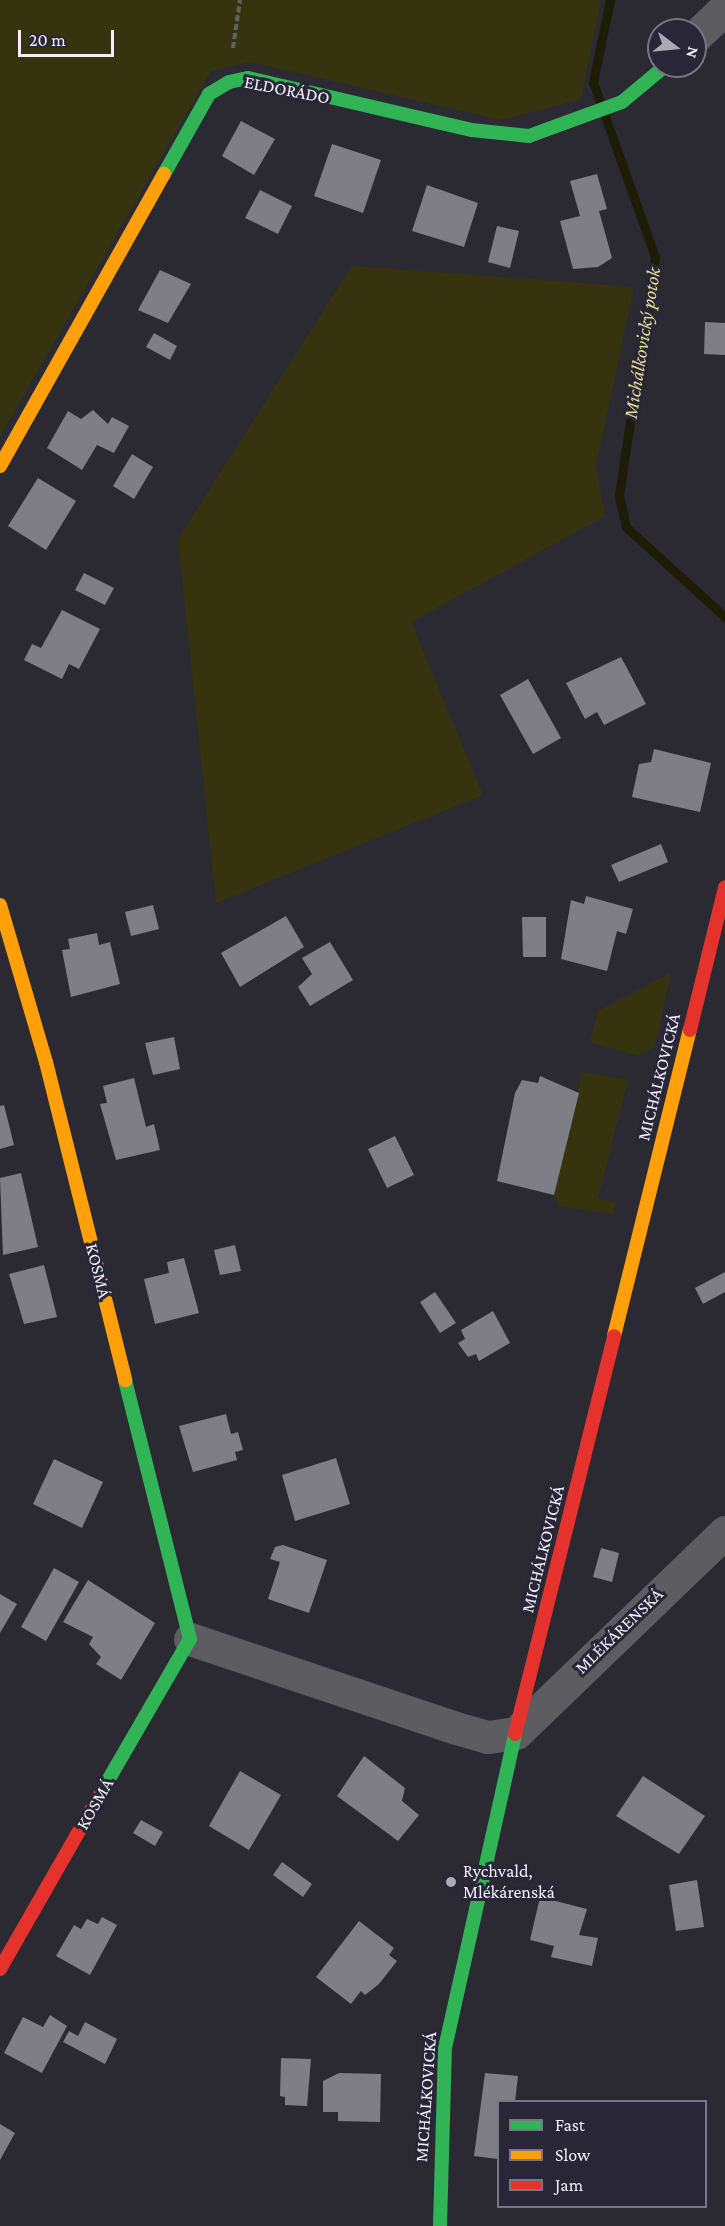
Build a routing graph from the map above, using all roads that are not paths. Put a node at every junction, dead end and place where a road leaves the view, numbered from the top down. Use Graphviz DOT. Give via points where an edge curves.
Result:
graph roads {
  1 [pos="725,8"];
  2 [pos="707,25"];
  3 [pos="651,78"];
  4 [pos="0,466"];
  5 [pos="725,887"];
  6 [pos="0,905"];
  7 [pos="725,1532"];
  8 [pos="190,1639"];
  9 [pos="516,1733"];
  10 [pos="0,1968"];
  11 [pos="440,2226"];
  1 -- 2 [label="street"];
  3 -- 4 [label="street, ELDORÁDO" via="622,102 582,120 529,136 498,134 248,78 229,82 209,94"];
  5 -- 9 [label="street, MICHÁLKOVICKÁ"];
  6 -- 8 [label="street, KOSMÁ" via="37,1028"];
  7 -- 9 [label="street, MLÉKÁRENSKÁ"];
  8 -- 9 [label="street" via="456,1728 489,1737"];
  8 -- 10 [label="street, KOSMÁ"];
  9 -- 11 [label="street, MICHÁLKOVICKÁ" via="445,2048"];
}
